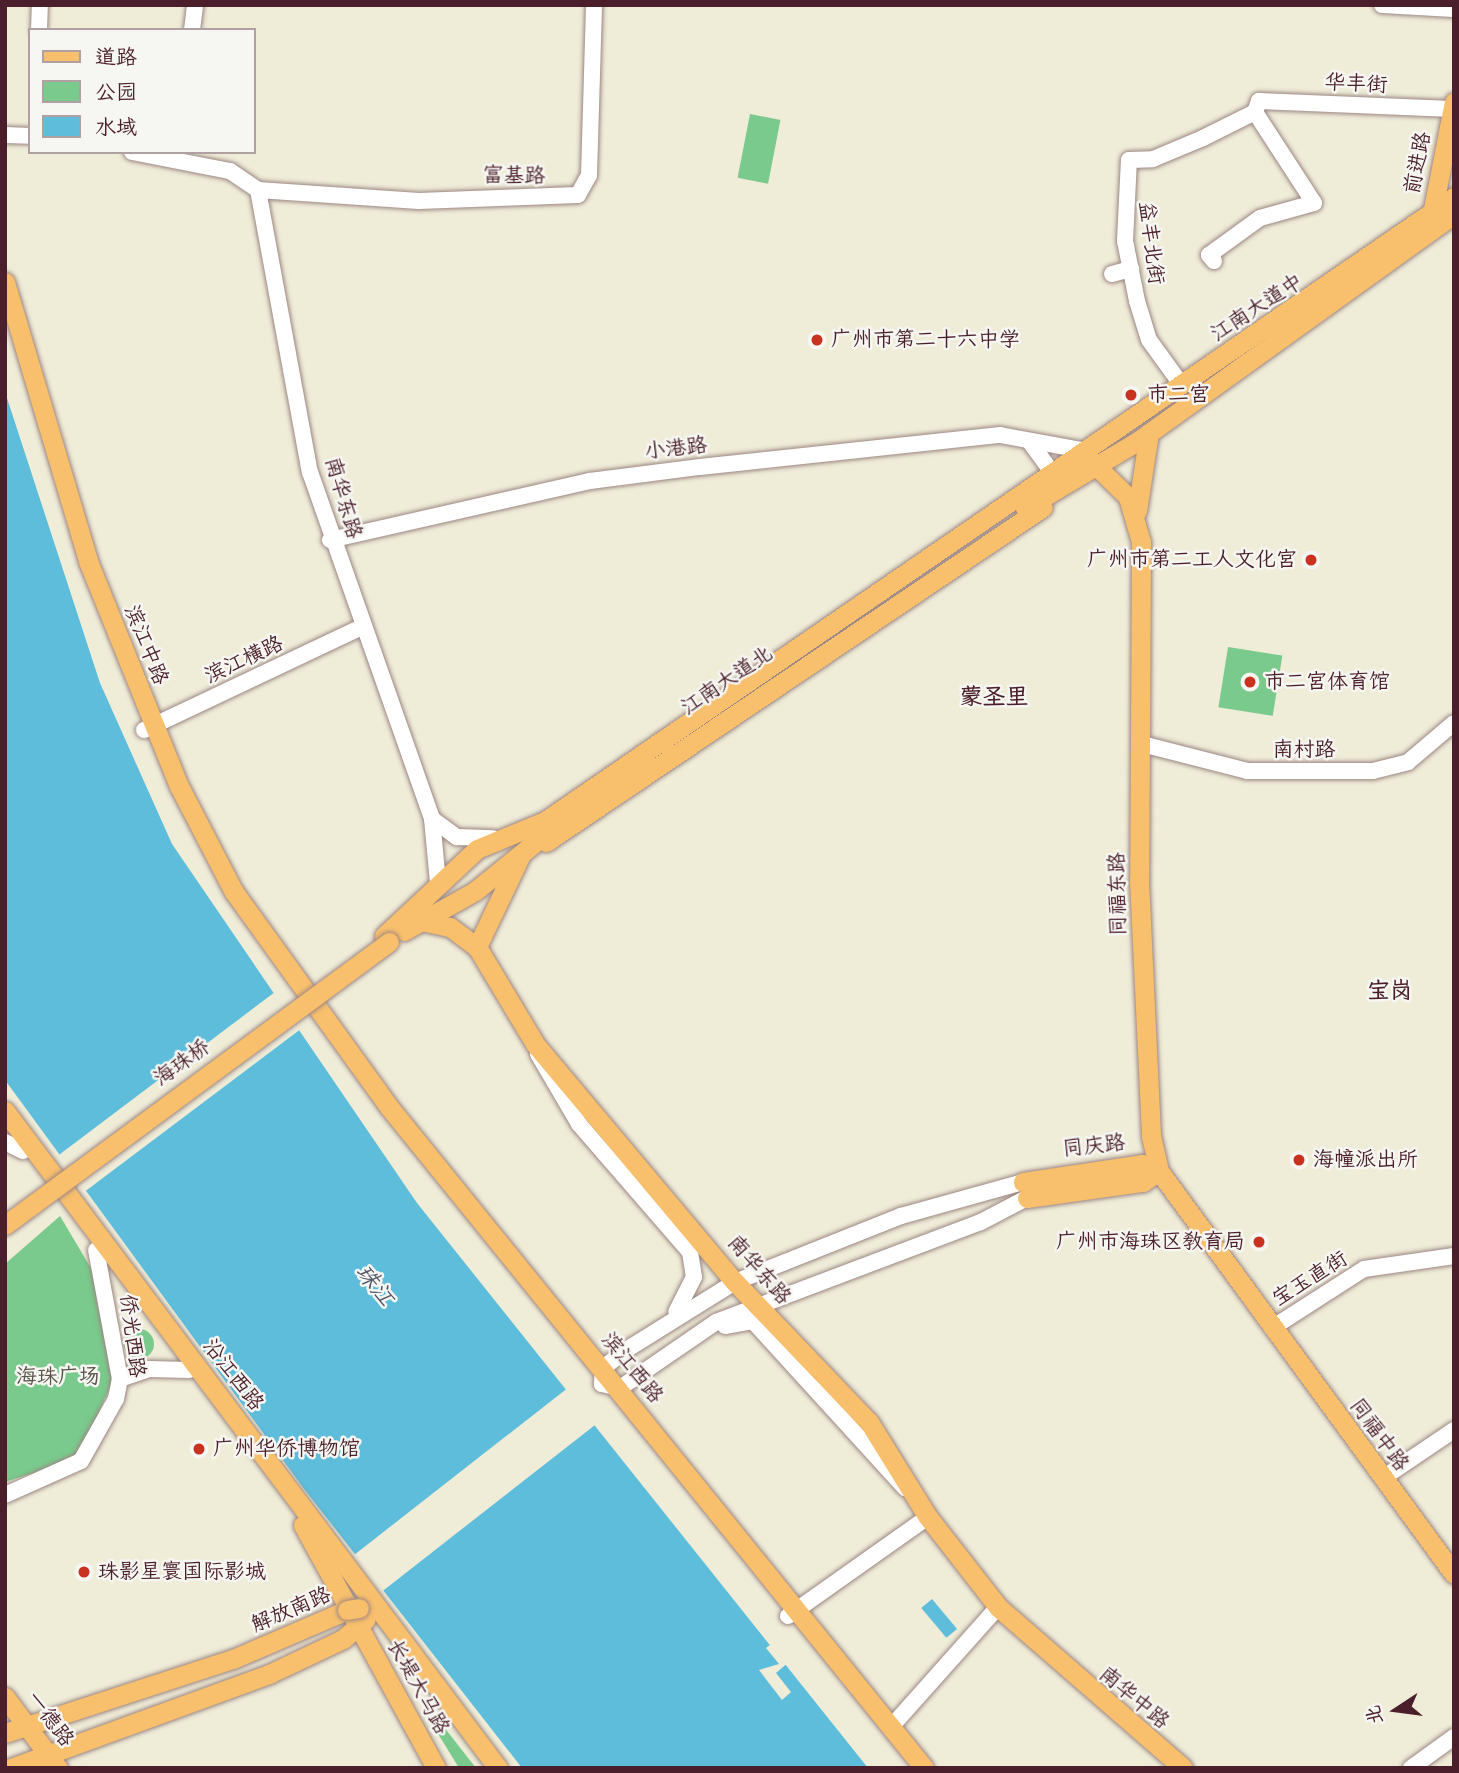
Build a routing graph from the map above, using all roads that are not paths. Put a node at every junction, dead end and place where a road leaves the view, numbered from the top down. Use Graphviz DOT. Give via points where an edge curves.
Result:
graph roads {
  1 [pos="40,5"];
  2 [pos="195,5"];
  3 [pos="594,5"];
  4 [pos="1382,5"];
  5 [pos="1454,9"];
  6 [pos="39,28"];
  7 [pos="192,28"];
  8 [pos="1453,105"];
  9 [pos="1257,107"];
  10 [pos="5,135"];
  11 [pos="28,136"];
  12 [pos="161,154"];
  13 [pos="254,185"];
  14 [pos="1454,191"];
  15 [pos="1454,197"];
  16 [pos="1432,214"];
  17 [pos="1454,214"];
  18 [pos="1430,234"];
  19 [pos="1214,261"];
  20 [pos="1131,269"];
  21 [pos="1112,275"];
  22 [pos="5,282"];
  23 [pos="5,333"];
  24 [pos="1181,384"];
  25 [pos="1149,433"];
  26 [pos="1030,442"];
  27 [pos="1081,450"];
  28 [pos="1095,464"];
  29 [pos="1052,472"];
  30 [pos="1137,513"];
  31 [pos="330,540"];
  32 [pos="362,627"];
  33 [pos="1454,723"];
  34 [pos="149,728"];
  35 [pos="1142,744"];
  36 [pos="599,782"];
  37 [pos="432,819"];
  38 [pos="509,834"];
  39 [pos="517,859"];
  40 [pos="438,882"];
  41 [pos="421,921"];
  42 [pos="386,939"];
  43 [pos="477,947"];
  44 [pos="303,1000"];
  45 [pos="535,1044"];
  46 [pos="5,1111"];
  47 [pos="5,1126"];
  48 [pos="14,1147"];
  49 [pos="1159,1171"];
  50 [pos="1025,1190"];
  51 [pos="5,1217"];
  52 [pos="663,1220"];
  53 [pos="5,1225"];
  54 [pos="704,1243"];
  55 [pos="96,1250"];
  56 [pos="1454,1256"];
  57 [pos="735,1282"];
  58 [pos="752,1312"];
  59 [pos="670,1320"];
  60 [pos="1270,1326"];
  61 [pos="189,1370"];
  62 [pos="120,1379"];
  63 [pos="608,1380"];
  64 [pos="830,1396"];
  65 [pos="1454,1430"];
  66 [pos="1383,1478"];
  67 [pos="5,1495"];
  68 [pos="917,1500"];
  69 [pos="928,1517"];
  70 [pos="320,1551"];
  71 [pos="1454,1574"];
  72 [pos="998,1607"];
  73 [pos="360,1608"];
  74 [pos="792,1612"];
  75 [pos="309,1623"];
  76 [pos="359,1628"];
  77 [pos="317,1652"];
  78 [pos="1057,1663"];
  79 [pos="419,1667"];
  80 [pos="392,1688"];
  81 [pos="5,1697"];
  82 [pos="891,1727"];
  83 [pos="15,1730"];
  84 [pos="1454,1737"];
  85 [pos="53,1761"];
  86 [pos="11,1768"];
  87 [pos="436,1768"];
  88 [pos="498,1768"];
  89 [pos="911,1768"];
  90 [pos="924,1768"];
  91 [pos="1183,1768"];
  92 [pos="1411,1768"];
  1 -- 6 [label="street"];
  2 -- 7 [label="street"];
  3 -- 13 [label="street, 富基路" via="589,175 578,195 419,201"];
  4 -- 5 [label="street"];
  8 -- 9 [label="street, 华丰街"];
  8 -- 16 [label="main road, 前进路"];
  9 -- 19 [label="street" via="1314,203 1260,218 1209,254"];
  9 -- 20 [label="street, 益丰北街" via="1153,159 1129,160 1123,190"];
  10 -- 11 [label="street"];
  12 -- 13 [label="street"];
  13 -- 31 [label="street, 南华东路" via="306,451"];
  14 -- 16 [label="street"];
  15 -- 16 [label="main road, 江南大道中"];
  16 -- 18 [label="main road, 前进路"];
  16 -- 24 [label="main road, 江南大道中"];
  17 -- 18 [label="main road, 江南大道中"];
  18 -- 25 [label="main road, 江南大道中"];
  20 -- 21 [label="street"];
  20 -- 24 [label="street, 益丰北街" via="1149,340"];
  22 -- 34 [label="main road, 滨江中路" via="69,507"];
  23 -- 34 [label="main road, 滨江中路" via="58,511"];
  24 -- 27 [label="main road, 江南大道中"];
  25 -- 28 [label="main road, 江南大道中"];
  25 -- 30 [label="main road, 同福东路"];
  26 -- 27 [label="street, 小港路"];
  26 -- 29 [label="street"];
  26 -- 31 [label="street, 小港路" via="988,436 590,481"];
  27 -- 28 [label="main road"];
  27 -- 29 [label="main road, 江南大道北"];
  28 -- 30 [label="main road"];
  28 -- 39 [label="main road, 江南大道北" via="607,789"];
  29 -- 36 [label="main road, 江南大道北" via="977,529"];
  29 -- 38 [label="main road"];
  30 -- 35 [label="main road, 同福东路"];
  31 -- 32 [label="street, 南华东路"];
  32 -- 34 [label="street, 滨江横路"];
  32 -- 37 [label="street, 南华东路"];
  33 -- 35 [label="street, 南村路" via="1408,762 1373,771 1247,771"];
  34 -- 44 [label="main road, 滨江中路" via="222,871"];
  35 -- 49 [label="main road, 同福东路" via="1142,970 1151,1136"];
  36 -- 38 [label="main road, 江南大道北" via="545,821"];
  36 -- 39 [label="main road"];
  37 -- 38 [label="street" via="469,840"];
  37 -- 40 [label="street, 南华东路"];
  38 -- 40 [label="main road, 江南大道北" via="477,849"];
  39 -- 41 [label="main road, 江南大道北"];
  39 -- 43 [label="main road"];
  40 -- 42 [label="main road, 江南大道北"];
  41 -- 42 [label="main road, 江南大道北"];
  41 -- 43 [label="main road, 南华东路" via="450,927"];
  42 -- 51 [label="main road, 海珠桥"];
  42 -- 53 [label="main road, 海珠桥, bridge"];
  43 -- 45 [label="main road, 南华东路"];
  44 -- 63 [label="main road, 滨江西路"];
  45 -- 52 [label="street" via="569,1111"];
  45 -- 54 [label="main road, 南华东路"];
  46 -- 73 [label="main road, 沿江西路"];
  47 -- 48 [label="main road, 沿江西路"];
  48 -- 55 [label="main road, 沿江西路"];
  49 -- 50 [label="main road, 同庆路" via="1142,1164 1110,1176"];
  49 -- 60 [label="main road, 同福东路"];
  50 -- 57 [label="street" via="943,1201"];
  50 -- 58 [label="street" via="981,1222"];
  52 -- 54 [label="street"];
  52 -- 59 [label="street" via="686,1245 694,1267 691,1288"];
  54 -- 57 [label="main road, 南华东路"];
  55 -- 61 [label="main road, 沿江西路"];
  55 -- 62 [label="street, 侨光西路"];
  56 -- 60 [label="street, 宝玉直街" via="1364,1269"];
  57 -- 58 [label="main road, 南华东路"];
  57 -- 59 [label="street"];
  58 -- 63 [label="street" via="686,1338"];
  58 -- 68 [label="main road, 南华东路" via="862,1414"];
  59 -- 63 [label="street"];
  60 -- 66 [label="main road, 同福中路"];
  61 -- 62 [label="street" via="149,1369"];
  61 -- 70 [label="main road, 沿江西路"];
  62 -- 67 [label="street, 侨光西路" via="81,1461"];
  63 -- 74 [label="main road, 滨江西路"];
  64 -- 68 [label="main road"];
  65 -- 66 [label="street"];
  66 -- 71 [label="main road, 同福中路"];
  68 -- 69 [label="main road, 南华东路"];
  69 -- 72 [label="main road, 南华东路"];
  69 -- 74 [label="street"];
  70 -- 75 [label="main road" via="327,1591"];
  70 -- 76 [label="main road, 沿江西路"];
  72 -- 78 [label="main road, 南华东路"];
  72 -- 82 [label="street"];
  73 -- 75 [label="main road, 解放南路"];
  73 -- 76 [label="main road"];
  73 -- 79 [label="main road, 沿江西路"];
  74 -- 82 [label="main road, 滨江西路"];
  74 -- 89 [label="main road, 滨江西路"];
  75 -- 77 [label="street" via="319,1635"];
  75 -- 83 [label="main road, 解放南路" via="233,1659"];
  76 -- 77 [label="main road"];
  76 -- 80 [label="main road, 长堤大马路"];
  77 -- 85 [label="main road"];
  78 -- 91 [label="main road, 南华中路"];
  79 -- 80 [label="main road" via="400,1673"];
  79 -- 88 [label="main road, 沿江西路"];
  80 -- 87 [label="main road, 长堤大马路"];
  81 -- 83 [label="main road, 一德路"];
  82 -- 90 [label="main road, 滨江西路"];
  83 -- 85 [label="main road, 一德路"];
  84 -- 92 [label="street"];
  85 -- 86 [label="main road"];
}
